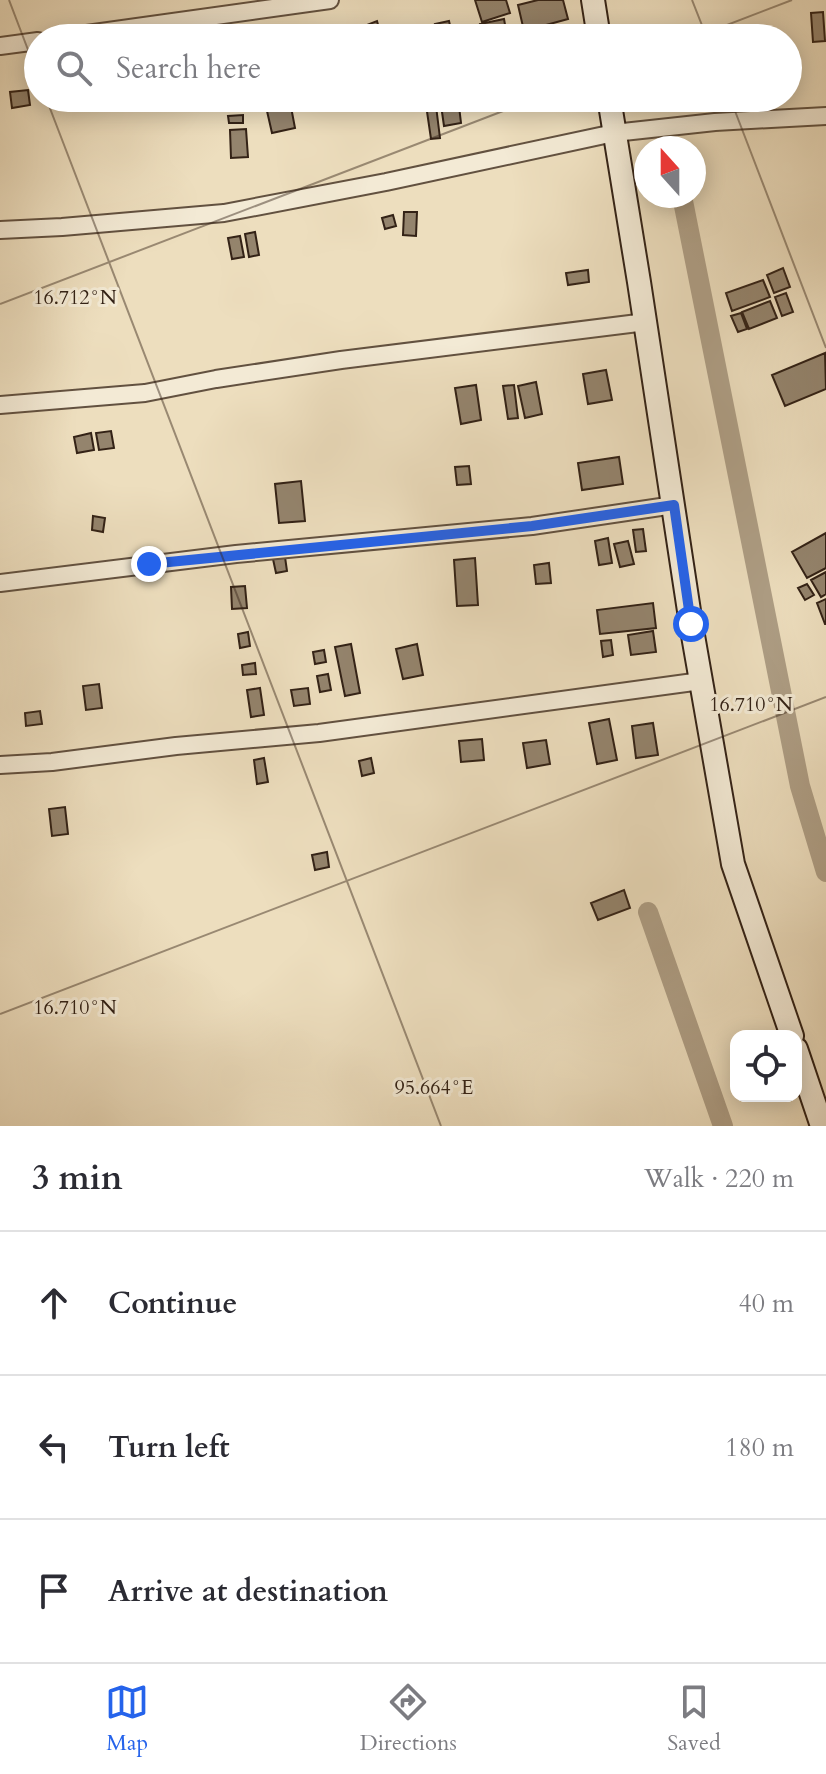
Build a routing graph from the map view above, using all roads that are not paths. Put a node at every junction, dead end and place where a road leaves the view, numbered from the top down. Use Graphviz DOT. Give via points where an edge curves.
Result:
graph roads {
  1 [pos="330,0"];
  2 [pos="593,0"];
  3 [pos="158,24"];
  4 [pos="597,24"];
  5 [pos="24,43"];
  6 [pos="0,46"];
  7 [pos="611,112"];
  8 [pos="826,116"];
  9 [pos="614,133"];
  10 [pos="0,230"];
  11 [pos="646,322"];
  12 [pos="0,405"];
  13 [pos="674,505"];
  14 [pos="0,583"];
  15 [pos="701,681"];
  16 [pos="0,765"];
  17 [pos="790,1030"];
  18 [pos="802,1067"];
  19 [pos="822,1126"];
  1 -- 3 [label="street"];
  2 -- 4 [label="street"];
  5 -- 6 [label="street"];
  7 -- 9 [label="street"];
  8 -- 9 [label="street"];
  9 -- 10 [label="street" via="224,213"];
  9 -- 11 [label="street"];
  11 -- 12 [label="street" via="341,360 145,393"];
  11 -- 13 [label="street"];
  13 -- 14 [label="street" via="532,526"];
  13 -- 15 [label="street"];
  15 -- 16 [label="street" via="319,733"];
  15 -- 17 [label="street" via="733,864"];
  18 -- 19 [label="street"];
}
